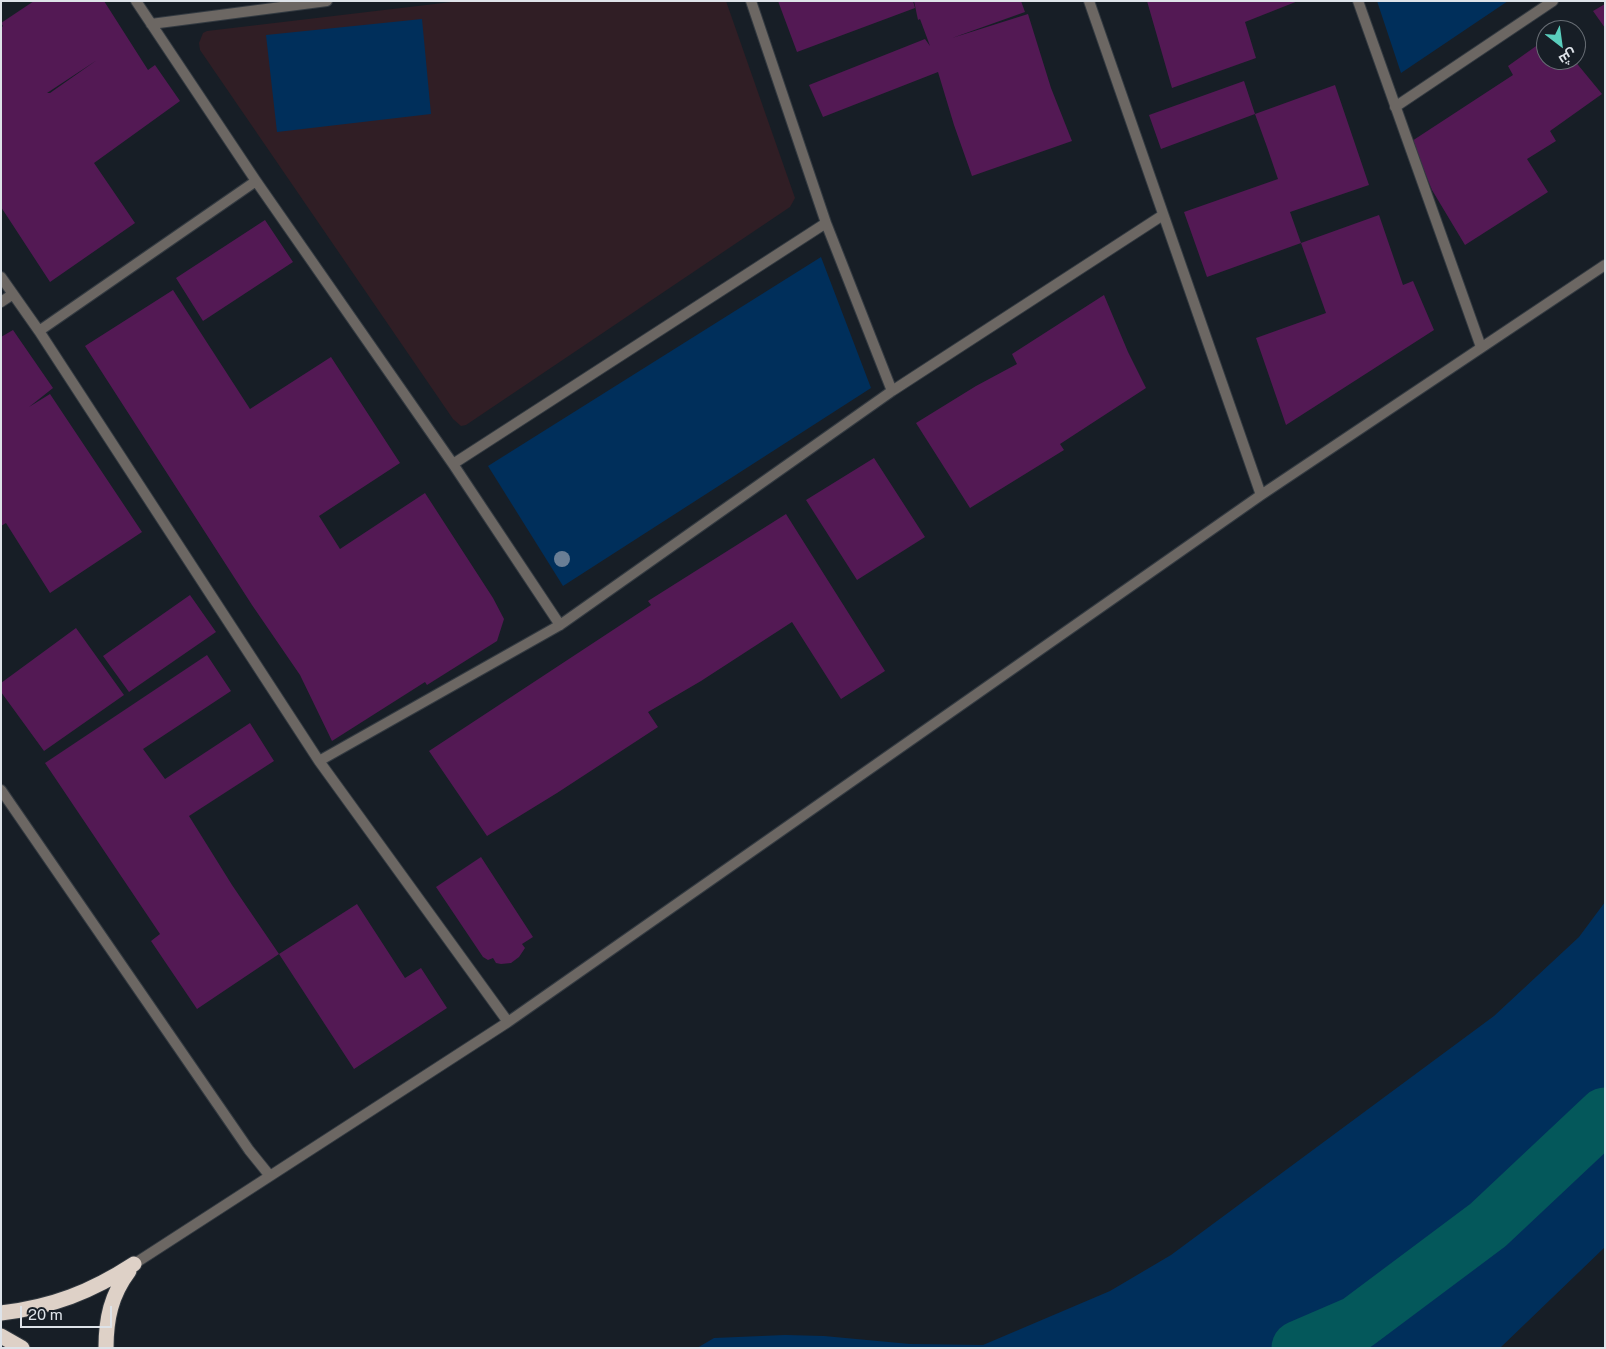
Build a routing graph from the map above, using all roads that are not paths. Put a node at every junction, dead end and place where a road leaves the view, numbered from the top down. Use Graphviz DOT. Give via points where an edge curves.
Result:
graph roads {
  1 [pos="136,1"];
  2 [pos="327,1"];
  3 [pos="751,1"];
  4 [pos="1089,1"];
  5 [pos="1358,1"];
  6 [pos="1553,1"];
  7 [pos="151,24"];
  8 [pos="1396,107"];
  9 [pos="256,181"];
  10 [pos="1163,215"];
  11 [pos="826,223"];
  12 [pos="1605,265"];
  13 [pos="1,277"];
  14 [pos="13,294"];
  15 [pos="1,302"];
  16 [pos="39,332"];
  17 [pos="1481,347"];
  18 [pos="892,391"];
  19 [pos="454,464"];
  20 [pos="1261,496"];
  21 [pos="560,625"];
  22 [pos="318,761"];
  23 [pos="1,790"];
  24 [pos="508,1022"];
  25 [pos="270,1176"];
  26 [pos="134,1264"];
  27 [pos="1,1313"];
  28 [pos="1,1336"];
  29 [pos="22,1348"];
  30 [pos="106,1348"];
  1 -- 7 [label="street"];
  2 -- 7 [label="street"];
  3 -- 11 [label="street"];
  4 -- 10 [label="street"];
  5 -- 8 [label="street"];
  6 -- 8 [label="street"];
  7 -- 9 [label="street"];
  8 -- 17 [label="street"];
  9 -- 16 [label="street"];
  9 -- 19 [label="street"];
  10 -- 18 [label="street"];
  10 -- 20 [label="street"];
  11 -- 18 [label="street"];
  11 -- 19 [label="street"];
  12 -- 17 [label="street"];
  13 -- 14 [label="street"];
  14 -- 15 [label="street"];
  14 -- 16 [label="street"];
  16 -- 22 [label="street"];
  17 -- 20 [label="street"];
  18 -- 21 [label="street"];
  19 -- 21 [label="street"];
  20 -- 24 [label="street"];
  21 -- 22 [label="street"];
  22 -- 24 [label="street"];
  23 -- 25 [label="street"];
  24 -- 25 [label="street"];
  25 -- 26 [label="street"];
  26 -- 27 [label="highway" via="82,1293 45,1306"];
  26 -- 30 [label="highway" via="110,1304"];
  28 -- 29 [label="highway"];
}
